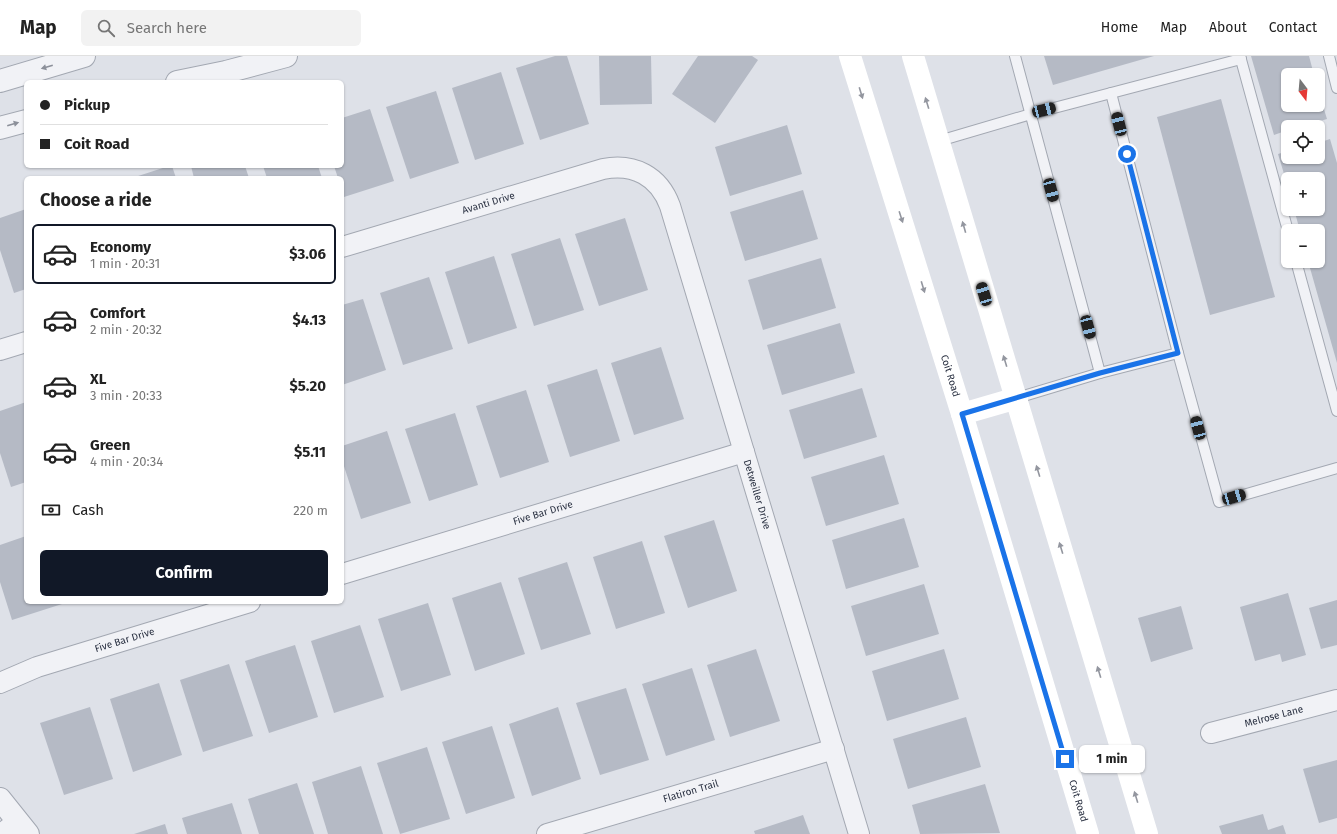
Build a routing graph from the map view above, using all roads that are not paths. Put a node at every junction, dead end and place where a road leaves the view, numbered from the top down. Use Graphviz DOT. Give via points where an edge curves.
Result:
graph roads {
  1 [pos="84,56"];
  2 [pos="850,56"];
  3 [pos="913,56"];
  4 [pos="1015,56"];
  5 [pos="1329,56"];
  6 [pos="1240,57"];
  7 [pos="272,58"];
  8 [pos="0,80"];
  9 [pos="185,80"];
  10 [pos="1337,88"];
  11 [pos="1111,93"];
  12 [pos="1031,114"];
  13 [pos="24,122"];
  14 [pos="0,128"];
  15 [pos="939,141"];
  16 [pos="635,169"];
  17 [pos="1286,224"];
  18 [pos="344,246"];
  19 [pos="1298,268"];
  20 [pos="24,343"];
  21 [pos="0,350"];
  22 [pos="1178,353"];
  23 [pos="1100,373"];
  24 [pos="1017,398"];
  25 [pos="1337,411"];
  26 [pos="962,414"];
  27 [pos="744,452"];
  28 [pos="1337,468"];
  29 [pos="344,573"];
  30 [pos="243,604"];
  31 [pos="0,683"];
  32 [pos="1337,700"];
  33 [pos="1211,733"];
  34 [pos="834,749"];
  35 [pos="0,798"];
  36 [pos="15,830"];
  37 [pos="547,834"];
  38 [pos="859,834"];
  39 [pos="1088,834"];
  40 [pos="1147,834"];
  1 -- 8 [label="street, one-way"];
  2 -- 26 [label="main road, Coit Road, one-way"];
  15 -- 3 [label="main road, one-way"];
  4 -- 12 [label="lane"];
  5 -- 10 [label="lane"];
  6 -- 11 [label="lane"];
  6 -- 17 [label="lane"];
  7 -- 9 [label="street"];
  11 -- 12 [label="lane"];
  11 -- 22 [label="lane"];
  12 -- 15 [label="lane"];
  12 -- 23 [label="lane"];
  14 -- 13 [label="street, one-way"];
  24 -- 15 [label="main road, one-way"];
  16 -- 18 [label="street, Avanti Drive" via="603,169"];
  16 -- 27 [label="street, Detweiller Drive" via="654,180 668,201"];
  19 -- 25 [label="lane"];
  20 -- 21 [label="street"];
  22 -- 23 [label="lane"];
  22 -- 28 [label="lane" via="1219,502"];
  23 -- 24 [label="lane"];
  24 -- 26 [label="main road"];
  40 -- 24 [label="main road, one-way"];
  26 -- 39 [label="main road, Coit Road"];
  27 -- 29 [label="street, Five Bar Drive"];
  27 -- 34 [label="street, Detweiller Drive"];
  30 -- 31 [label="street, Five Bar Drive" via="37,667"];
  32 -- 33 [label="street, Melrose Lane"];
  34 -- 37 [label="street, Flatiron Trail"];
  34 -- 38 [label="street, Detweiller Drive"];
  35 -- 36 [label="street"];
}
